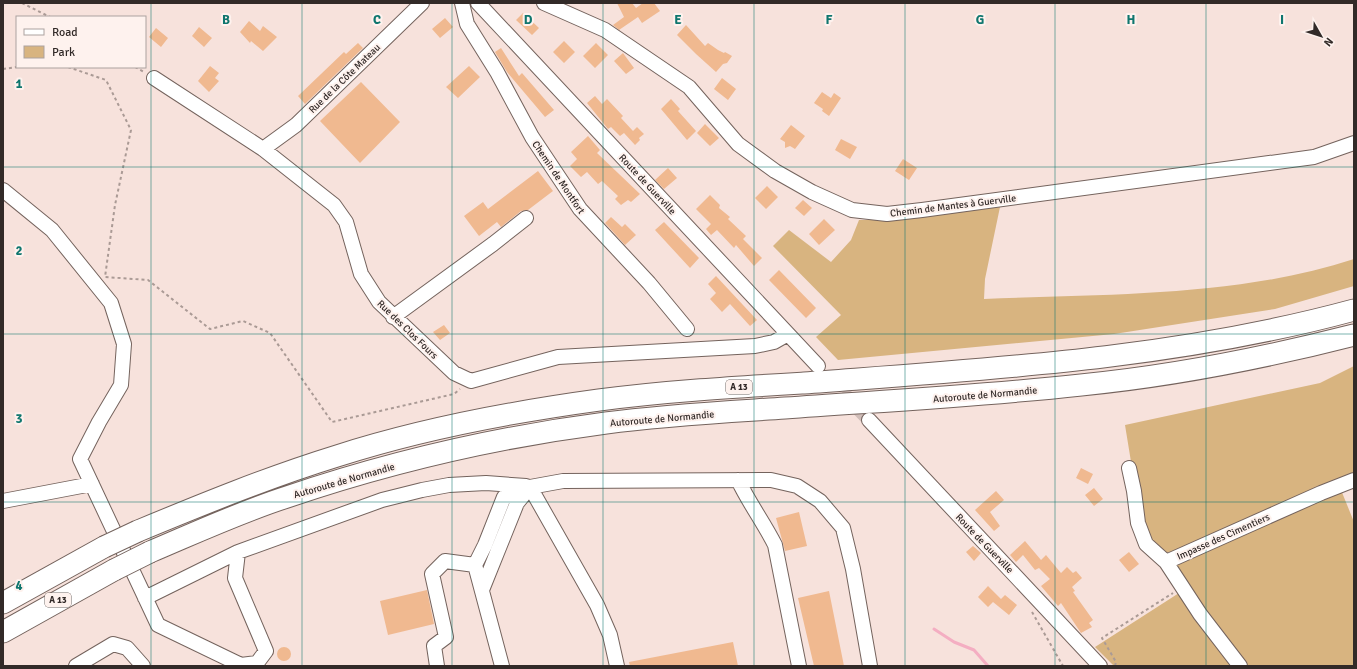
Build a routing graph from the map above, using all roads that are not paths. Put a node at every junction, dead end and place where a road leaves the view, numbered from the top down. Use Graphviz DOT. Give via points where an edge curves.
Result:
graph roads {
  1 [pos="422,3"];
  2 [pos="462,3"];
  3 [pos="478,3"];
  4 [pos="544,3"];
  5 [pos="154,78"];
  6 [pos="1354,143"];
  7 [pos="263,149"];
  8 [pos="3,190"];
  9 [pos="526,218"];
  10 [pos="1354,310"];
  11 [pos="393,317"];
  12 [pos="687,329"];
  13 [pos="788,334"];
  14 [pos="1354,335"];
  15 [pos="818,366"];
  16 [pos="869,420"];
  17 [pos="1129,468"];
  18 [pos="738,480"];
  19 [pos="1354,480"];
  20 [pos="92,484"];
  21 [pos="530,487"];
  22 [pos="3,501"];
  23 [pos="238,552"];
  24 [pos="1166,562"];
  25 [pos="475,565"];
  26 [pos="482,590"];
  27 [pos="145,598"];
  28 [pos="3,603"];
  29 [pos="3,632"];
  30 [pos="76,666"];
  31 [pos="143,666"];
  32 [pos="437,666"];
  33 [pos="502,666"];
  34 [pos="617,666"];
  35 [pos="799,666"];
  36 [pos="870,666"];
  37 [pos="1100,666"];
  38 [pos="1240,666"];
  1 -- 7 [label="street, Rue de la Côte Mateau" via="296,124"];
  2 -- 12 [label="street, Chemin de Montfort" via="467,24 497,72 532,138 580,209 649,283"];
  3 -- 13 [label="street, Route de Guerville"];
  4 -- 6 [label="street, Chemin de Mantes à Guerville" via="605,30 689,87 738,144 775,171 812,192 852,210 887,214 1314,157"];
  5 -- 7 [label="street, Rue des Clos Fours"];
  7 -- 11 [label="street, Rue des Clos Fours" via="334,205 346,222 361,274 379,302"];
  8 -- 20 [label="street" via="52,230 111,303 124,344 121,385 80,459"];
  9 -- 11 [label="street"];
  10 -- 28 [label="highway, A 13, bridge" via="1242,336 1080,361 600,400 432,430 337,455 208,502 104,547"];
  11 -- 13 [label="street, Rue des Clos Fours" via="454,373 471,381 558,357 764,345"];
  13 -- 15 [label="street, Route de Guerville"];
  14 -- 29 [label="highway, Autoroute de Normandie / A 13, bridge" via="1244,361 1082,385 689,414 606,423 430,456 338,480 284,498 150,552"];
  16 -- 37 [label="street, Route de Guerville"];
  17 -- 24 [label="street" via="1138,523 1146,544"];
  18 -- 21 [label="street" via="564,481"];
  18 -- 35 [label="street" via="775,545"];
  18 -- 36 [label="street" via="771,480 798,486 820,501 843,528"];
  19 -- 24 [label="street, Impasse des Cimentiers"];
  20 -- 22 [label="street"];
  20 -- 27 [label="street"];
  21 -- 23 [label="street" via="486,483 449,485 422,490 382,500"];
  21 -- 25 [label="street" via="504,497"];
  21 -- 26 [label="street" via="517,504"];
  21 -- 34 [label="street" via="597,605 610,635"];
  23 -- 27 [label="street"];
  23 -- 27 [label="street" via="235,578 266,651 257,663 241,665 158,625"];
  24 -- 38 [label="street, Impasse des Cimentiers" via="1200,614"];
  25 -- 26 [label="street"];
  25 -- 32 [label="street" via="445,561 432,574 446,637 434,646"];
  26 -- 33 [label="street"];
  30 -- 31 [label="street" via="113,644 127,648"];
}
